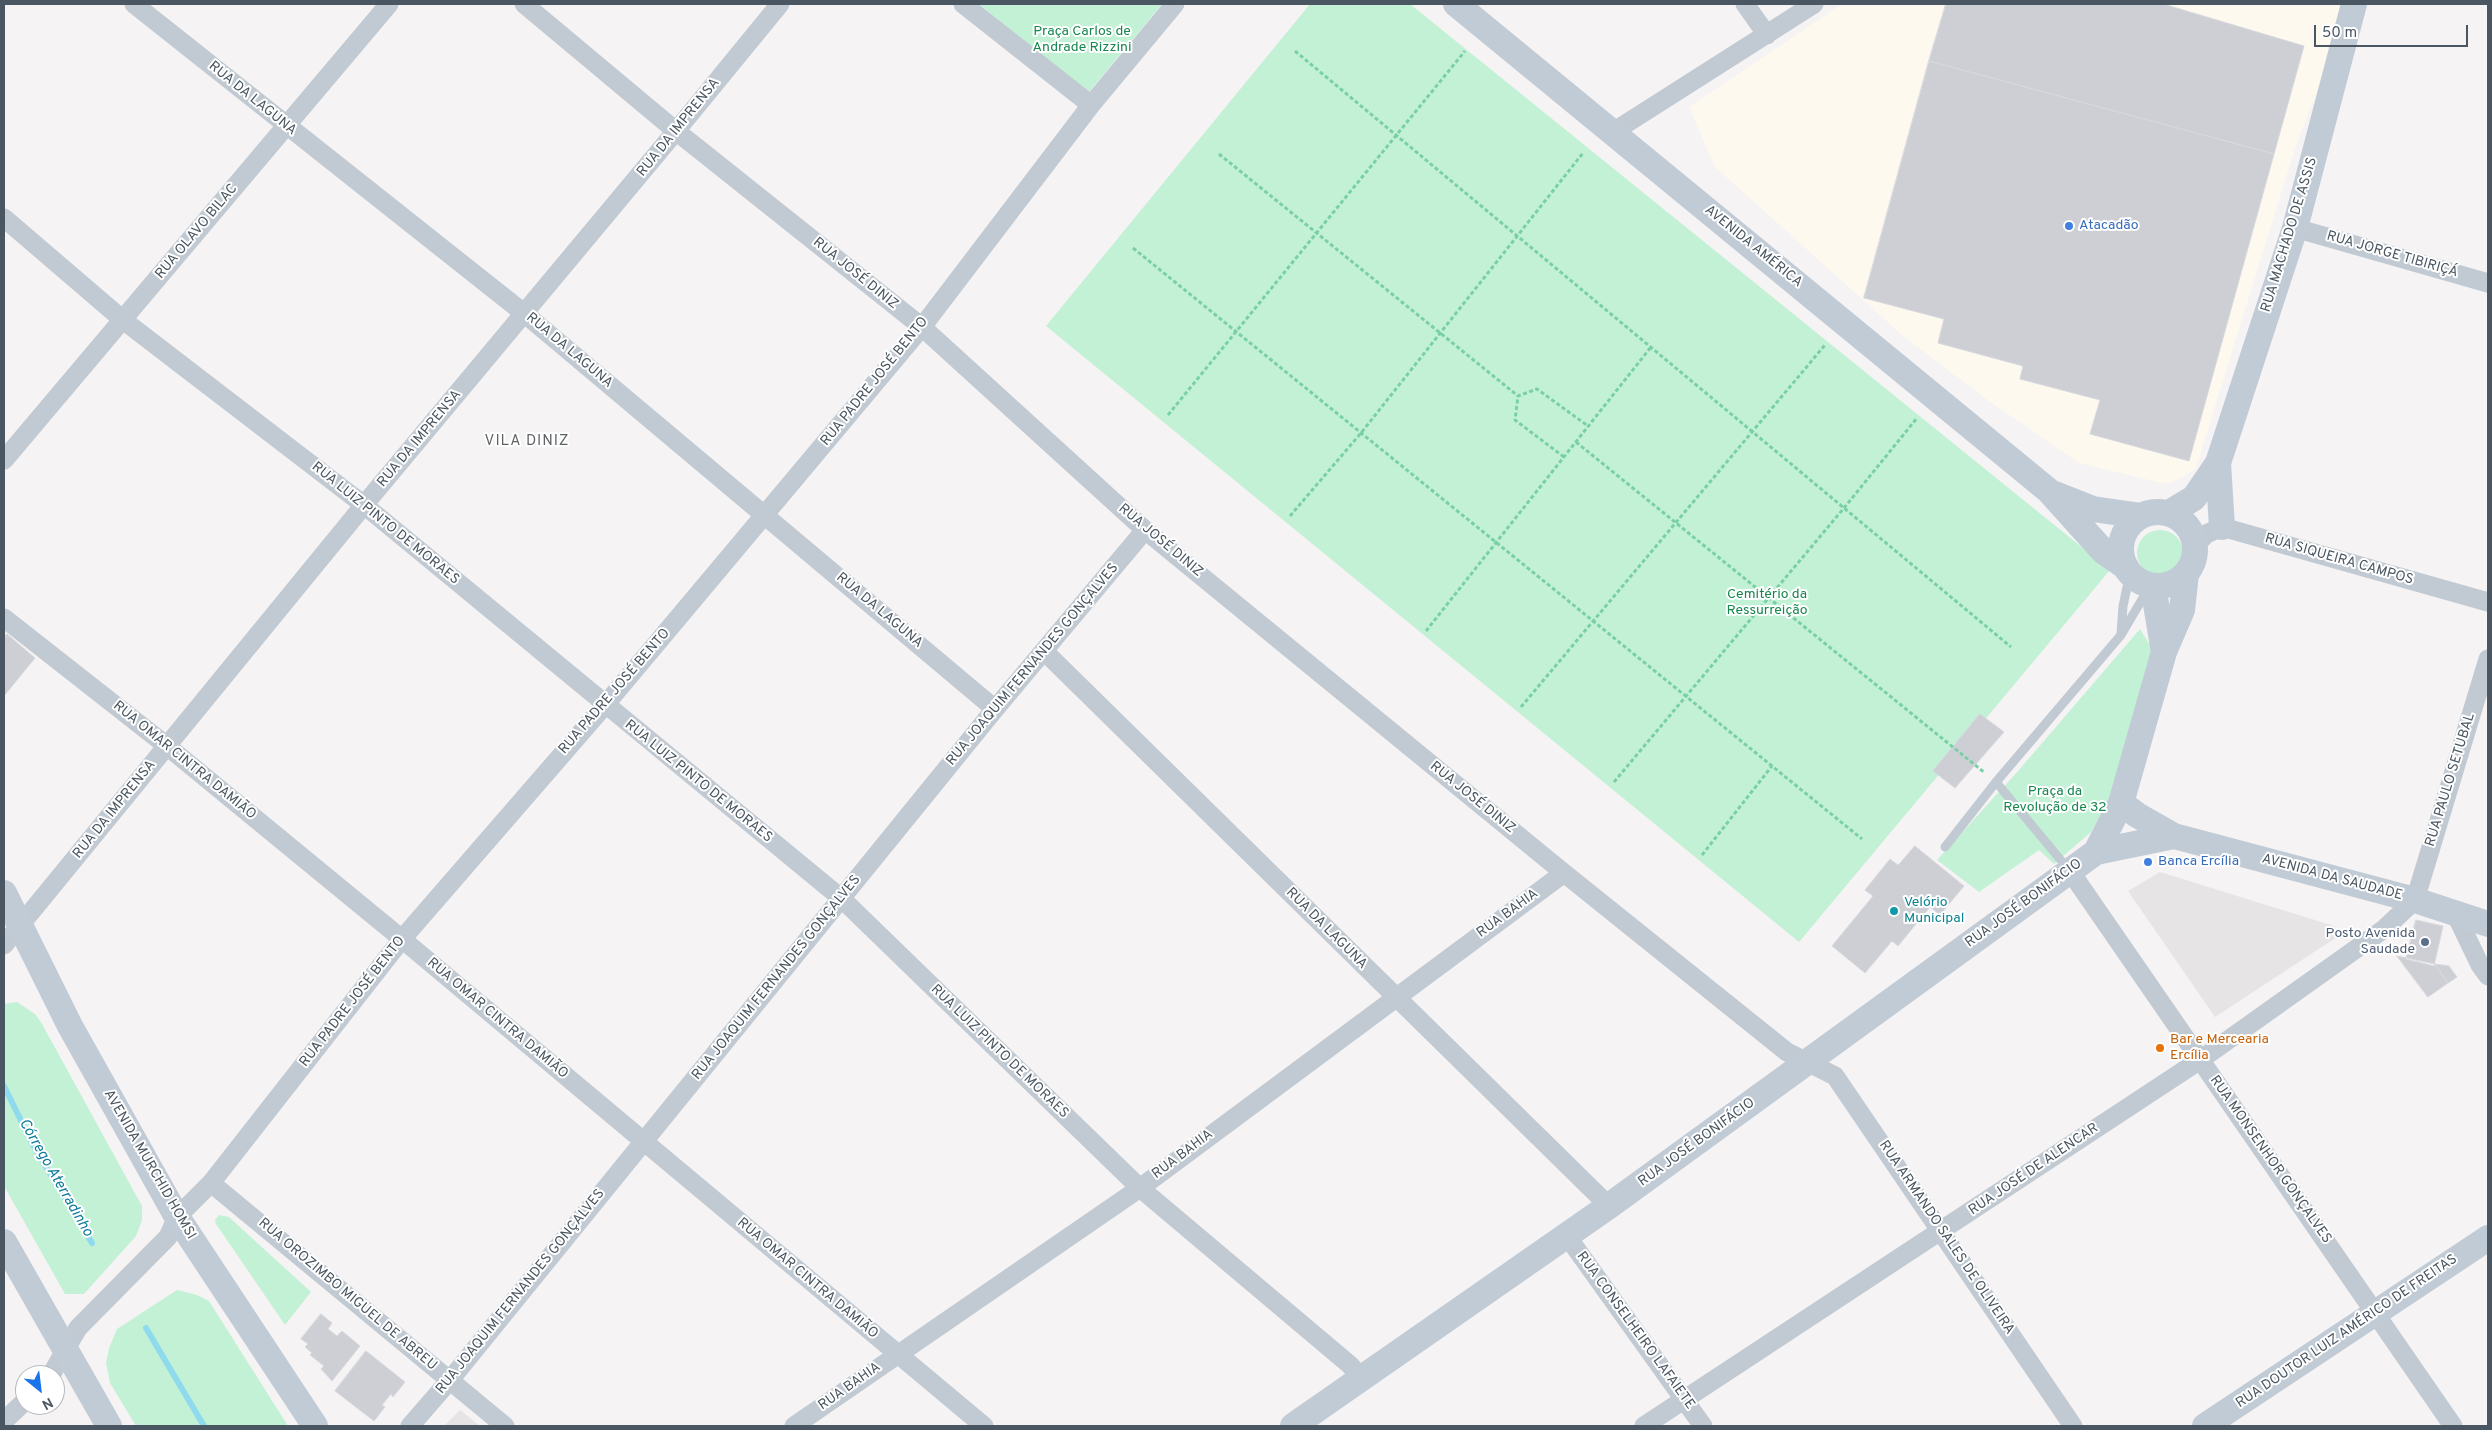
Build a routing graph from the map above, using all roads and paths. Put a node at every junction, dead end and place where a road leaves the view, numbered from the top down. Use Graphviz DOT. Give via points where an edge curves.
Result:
graph roads {
  1 [pos="134,4"];
  2 [pos="389,4"];
  3 [pos="524,4"];
  4 [pos="780,4"];
  5 [pos="963,4"];
  6 [pos="1175,4"];
  7 [pos="1456,4"];
  8 [pos="1745,4"];
  9 [pos="1814,4"];
  10 [pos="2354,4"];
  11 [pos="1767,35"];
  12 [pos="1295,51"];
  13 [pos="1465,51"];
  14 [pos="1092,105"];
  15 [pos="286,126"];
  16 [pos="676,132"];
  17 [pos="1613,132"];
  18 [pos="1397,136"];
  19 [pos="1583,153"];
  20 [pos="1219,154"];
  21 [pos="4,218"];
  22 [pos="2295,228"];
  23 [pos="1317,233"];
  24 [pos="1517,235"];
  25 [pos="1133,248"];
  26 [pos="2488,283"];
  27 [pos="525,314"];
  28 [pos="122,320"];
  29 [pos="922,326"];
  30 [pos="1237,332"];
  31 [pos="1440,332"];
  32 [pos="1825,345"];
  33 [pos="1651,347"];
  34 [pos="1518,396"];
  35 [pos="1168,415"];
  36 [pos="1917,418"];
  37 [pos="1588,426"];
  38 [pos="1752,432"];
  39 [pos="1361,433"];
  40 [pos="1576,442"];
  41 [pos="1564,458"];
  42 [pos="4,460"];
  43 [pos="2218,464"];
  44 [pos="2050,492"];
  45 [pos="364,505"];
  46 [pos="1844,508"];
  47 [pos="2169,513"];
  48 [pos="765,515"];
  49 [pos="1290,516"];
  50 [pos="2140,516"];
  51 [pos="1676,523"];
  52 [pos="2222,527"];
  53 [pos="1145,530"];
  54 [pos="1496,542"];
  55 [pos="2196,545"];
  56 [pos="2186,574"];
  57 [pos="2140,578"];
  58 [pos="1769,598"];
  59 [pos="2488,602"];
  60 [pos="4,618"];
  61 [pos="1593,621"];
  62 [pos="1426,631"];
  63 [pos="2121,635"];
  64 [pos="2011,647"];
  65 [pos="1044,651"];
  66 [pos="2164,652"];
  67 [pos="2488,659"];
  68 [pos="1686,697"];
  69 [pos="605,705"];
  70 [pos="1520,707"];
  71 [pos="995,709"];
  72 [pos="167,746"];
  73 [pos="1772,766"];
  74 [pos="1614,782"];
  75 [pos="1996,782"];
  76 [pos="2121,803"];
  77 [pos="2174,836"];
  78 [pos="1862,839"];
  79 [pos="1945,847"];
  80 [pos="2096,852"];
  81 [pos="1702,855"];
  82 [pos="2070,871"];
  83 [pos="1564,873"];
  84 [pos="4,893"];
  85 [pos="841,898"];
  86 [pos="2415,900"];
  87 [pos="2455,913"];
  88 [pos="2488,924"];
  89 [pos="21,926"];
  90 [pos="402,939"];
  91 [pos="4,945"];
  92 [pos="2488,976"];
  93 [pos="1395,998"];
  94 [pos="2200,1060"];
  95 [pos="1808,1063"];
  96 [pos="644,1141"];
  97 [pos="211,1183"];
  98 [pos="1140,1188"];
  99 [pos="1609,1206"];
  100 [pos="177,1217"];
  101 [pos="1941,1232"];
  102 [pos="1567,1236"];
  103 [pos="2488,1238"];
  104 [pos="4,1242"];
  105 [pos="2376,1312"];
  106 [pos="64,1351"];
  107 [pos="896,1355"];
  108 [pos="57,1365"];
  109 [pos="1362,1379"];
  110 [pos="450,1380"];
  111 [pos="1684,1399"];
  112 [pos="15,1411"];
  113 [pos="4,1421"];
  114 [pos="1308,1422"];
  115 [pos="109,1426"];
  116 [pos="315,1426"];
  117 [pos="410,1426"];
  118 [pos="505,1426"];
  119 [pos="794,1426"];
  120 [pos="984,1426"];
  121 [pos="1644,1426"];
  122 [pos="1703,1426"];
  123 [pos="2073,1426"];
  124 [pos="2205,1426"];
  125 [pos="2453,1426"];
  1 -- 15 [label="street, RUA DA LAGUNA"];
  2 -- 15 [label="street, RUA OLAVO BILAC"];
  3 -- 16 [label="street, RUA JOSÉ DINIZ"];
  4 -- 16 [label="street, RUA DA IMPRENSA"];
  5 -- 14 [label="street"];
  6 -- 14 [label="street, RUA PADRE JOSÉ BENTO"];
  7 -- 17 [label="street, AVENIDA AMÉRICA"];
  8 -- 11 [label="street"];
  9 -- 11 [label="street"];
  10 -- 22 [label="street, RUA MACHADO DE ASSIS"];
  11 -- 17 [label="street"];
  12 -- 18 [label="path"];
  13 -- 18 [label="path"];
  14 -- 29 [label="street, RUA PADRE JOSÉ BENTO"];
  15 -- 27 [label="street, RUA DA LAGUNA"];
  15 -- 28 [label="street, RUA OLAVO BILAC"];
  16 -- 27 [label="street, RUA DA IMPRENSA"];
  16 -- 29 [label="street, RUA JOSÉ DINIZ"];
  17 -- 44 [label="street, AVENIDA AMÉRICA"];
  18 -- 23 [label="path"];
  18 -- 24 [label="path"];
  19 -- 24 [label="path"];
  20 -- 23 [label="path"];
  21 -- 28 [label="street, RUA LUIZ PINTO DE MORAES"];
  22 -- 26 [label="street, RUA JORGE TIBIRIÇÁ"];
  22 -- 43 [label="street, RUA MACHADO DE ASSIS"];
  23 -- 30 [label="path"];
  23 -- 31 [label="path"];
  24 -- 31 [label="path"];
  24 -- 33 [label="path"];
  25 -- 30 [label="path"];
  27 -- 45 [label="street, RUA DA IMPRENSA"];
  27 -- 48 [label="street, RUA DA LAGUNA"];
  28 -- 42 [label="street, RUA OLAVO BILAC"];
  28 -- 45 [label="street, RUA LUIZ PINTO DE MORAES"];
  29 -- 48 [label="street, RUA PADRE JOSÉ BENTO"];
  29 -- 53 [label="street, RUA JOSÉ DINIZ"];
  30 -- 35 [label="path"];
  30 -- 39 [label="path"];
  31 -- 34 [label="path"];
  31 -- 39 [label="path"];
  32 -- 38 [label="path"];
  33 -- 37 [label="path"];
  33 -- 38 [label="path"];
  34 -- 37 [label="path" via="1537,389"];
  34 -- 41 [label="path" via="1515,420"];
  36 -- 46 [label="path"];
  37 -- 40 [label="path"];
  38 -- 46 [label="path"];
  38 -- 51 [label="path"];
  39 -- 49 [label="path"];
  39 -- 54 [label="path"];
  40 -- 41 [label="path"];
  40 -- 51 [label="path"];
  41 -- 54 [label="path"];
  43 -- 47 [label="street, RUA MACHADO DE ASSIS" via="2194,498"];
  43 -- 52 [label="street, RUA MACHADO DE ASSIS"];
  44 -- 50 [label="street, AVENIDA AMÉRICA" via="2093,509"];
  44 -- 57 [label="street, AVENIDA AMÉRICA" via="2103,551"];
  45 -- 69 [label="street, RUA LUIZ PINTO DE MORAES"];
  45 -- 72 [label="street, RUA DA IMPRENSA"];
  46 -- 58 [label="path"];
  46 -- 64 [label="path"];
  47 -- 50 [label="street" via="2150,512"];
  47 -- 55 [label="street" via="2190,528"];
  48 -- 69 [label="street, RUA PADRE JOSÉ BENTO"];
  48 -- 71 [label="street, RUA DA LAGUNA"];
  50 -- 57 [label="street" via="2131,523 2123,538 2122,556"];
  51 -- 58 [label="path"];
  51 -- 61 [label="path"];
  52 -- 55 [label="street" via="2206,534"];
  52 -- 59 [label="street, RUA SIQUEIRA CAMPOS"];
  53 -- 65 [label="street, RUA JOAQUIM FERNANDES GONÇALVES"];
  53 -- 83 [label="street, RUA JOSÉ DINIZ"];
  54 -- 61 [label="path"];
  54 -- 62 [label="path"];
  55 -- 56 [label="street" via="2195,556"];
  56 -- 57 [label="street" via="2170,584"];
  56 -- 66 [label="street" via="2182,610"];
  57 -- 63 [label="lane"];
  57 -- 63 [label="lane" via="2123,606"];
  57 -- 66 [label="street"];
  58 -- 68 [label="path"];
  58 -- 75 [label="path"];
  60 -- 72 [label="street, RUA OMAR CINTRA DAMIÃO"];
  61 -- 68 [label="path"];
  61 -- 70 [label="path"];
  63 -- 75 [label="lane"];
  65 -- 71 [label="street, RUA JOAQUIM FERNANDES GONÇALVES"];
  65 -- 93 [label="street, RUA DA LAGUNA"];
  66 -- 76 [label="street"];
  67 -- 86 [label="street, RUA PAULO SETUBAL"];
  68 -- 73 [label="path"];
  68 -- 74 [label="path"];
  69 -- 85 [label="street, RUA LUIZ PINTO DE MORAES"];
  69 -- 90 [label="street, RUA PADRE JOSÉ BENTO"];
  71 -- 85 [label="street, RUA JOAQUIM FERNANDES GONÇALVES"];
  72 -- 89 [label="street, RUA DA IMPRENSA"];
  72 -- 90 [label="street, RUA OMAR CINTRA DAMIÃO"];
  73 -- 78 [label="path"];
  73 -- 81 [label="path"];
  75 -- 79 [label="lane"];
  75 -- 82 [label="lane"];
  76 -- 77 [label="street, AVENIDA DA SAUDADE" via="2137,816"];
  76 -- 80 [label="street"];
  77 -- 80 [label="street, AVENIDA DA SAUDADE"];
  77 -- 86 [label="street, AVENIDA DA SAUDADE"];
  80 -- 82 [label="street, RUA JOSÉ BONIFÁCIO"];
  82 -- 94 [label="street, RUA MONSENHOR GONÇALVES"];
  82 -- 95 [label="street, RUA JOSÉ BONIFÁCIO"];
  83 -- 93 [label="street, RUA BAHIA"];
  83 -- 95 [label="street, RUA JOSÉ DINIZ" via="1787,1052"];
  84 -- 89 [label="street, AVENIDA MURCHID HOMSI"];
  85 -- 96 [label="street, RUA JOAQUIM FERNANDES GONÇALVES"];
  85 -- 98 [label="street, RUA LUIZ PINTO DE MORAES"];
  86 -- 87 [label="street, AVENIDA DA SAUDADE"];
  86 -- 94 [label="street, RUA JOSÉ DE ALENCAR" via="2384,929"];
  87 -- 88 [label="street, AVENIDA DA SAUDADE"];
  87 -- 92 [label="street"];
  89 -- 91 [label="street, RUA DA IMPRENSA"];
  89 -- 100 [label="street, AVENIDA MURCHID HOMSI" via="70,1026"];
  90 -- 96 [label="street, RUA OMAR CINTRA DAMIÃO"];
  90 -- 97 [label="street, RUA PADRE JOSÉ BENTO"];
  93 -- 98 [label="street, RUA BAHIA"];
  93 -- 99 [label="street, RUA DA LAGUNA"];
  94 -- 101 [label="street, RUA JOSÉ DE ALENCAR"];
  94 -- 105 [label="street, RUA MONSENHOR GONÇALVES"];
  95 -- 99 [label="street, RUA JOSÉ BONIFÁCIO"];
  95 -- 101 [label="street, RUA ARMANDO SALES DE OLIVEIRA" via="1835,1076"];
  96 -- 107 [label="street, RUA OMAR CINTRA DAMIÃO"];
  96 -- 110 [label="street, RUA JOAQUIM FERNANDES GONÇALVES"];
  97 -- 100 [label="street, RUA PADRE JOSÉ BENTO"];
  97 -- 110 [label="street, RUA OROZIMBO MIGUEL DE ABREU"];
  98 -- 107 [label="street, RUA BAHIA"];
  98 -- 109 [label="street, RUA LUIZ PINTO DE MORAES" via="1350,1365"];
  99 -- 102 [label="street, RUA JOSÉ BONIFÁCIO"];
  100 -- 106 [label="street, RUA PADRE JOSÉ BENTO" via="168,1238 78,1328"];
  100 -- 116 [label="street, AVENIDA MURCHID HOMSI"];
  101 -- 111 [label="street, RUA JOSÉ DE ALENCAR"];
  101 -- 123 [label="street, RUA ARMANDO SALES DE OLIVEIRA"];
  102 -- 109 [label="street, RUA JOSÉ BONIFÁCIO"];
  102 -- 111 [label="street, RUA CONSELHEIRO LAFAIETE"];
  103 -- 105 [label="street, RUA DOUTOR LUIZ AMÉRICO DE FREITAS"];
  104 -- 106 [label="street"];
  105 -- 124 [label="street, RUA DOUTOR LUIZ AMÉRICO DE FREITAS"];
  105 -- 125 [label="street, RUA MONSENHOR GONÇALVES"];
  106 -- 108 [label="street, RUA PADRE JOSÉ BENTO"];
  106 -- 115 [label="street"];
  107 -- 119 [label="street, RUA BAHIA"];
  107 -- 120 [label="street, RUA OMAR CINTRA DAMIÃO"];
  109 -- 114 [label="street, RUA JOSÉ BONIFÁCIO"];
  110 -- 117 [label="street, RUA JOAQUIM FERNANDES GONÇALVES"];
  110 -- 118 [label="street, RUA OROZIMBO MIGUEL DE ABREU"];
  111 -- 121 [label="street, RUA JOSÉ DE ALENCAR"];
  111 -- 122 [label="street, RUA CONSELHEIRO LAFAIETE"];
  112 -- 113 [label="street"];
}
